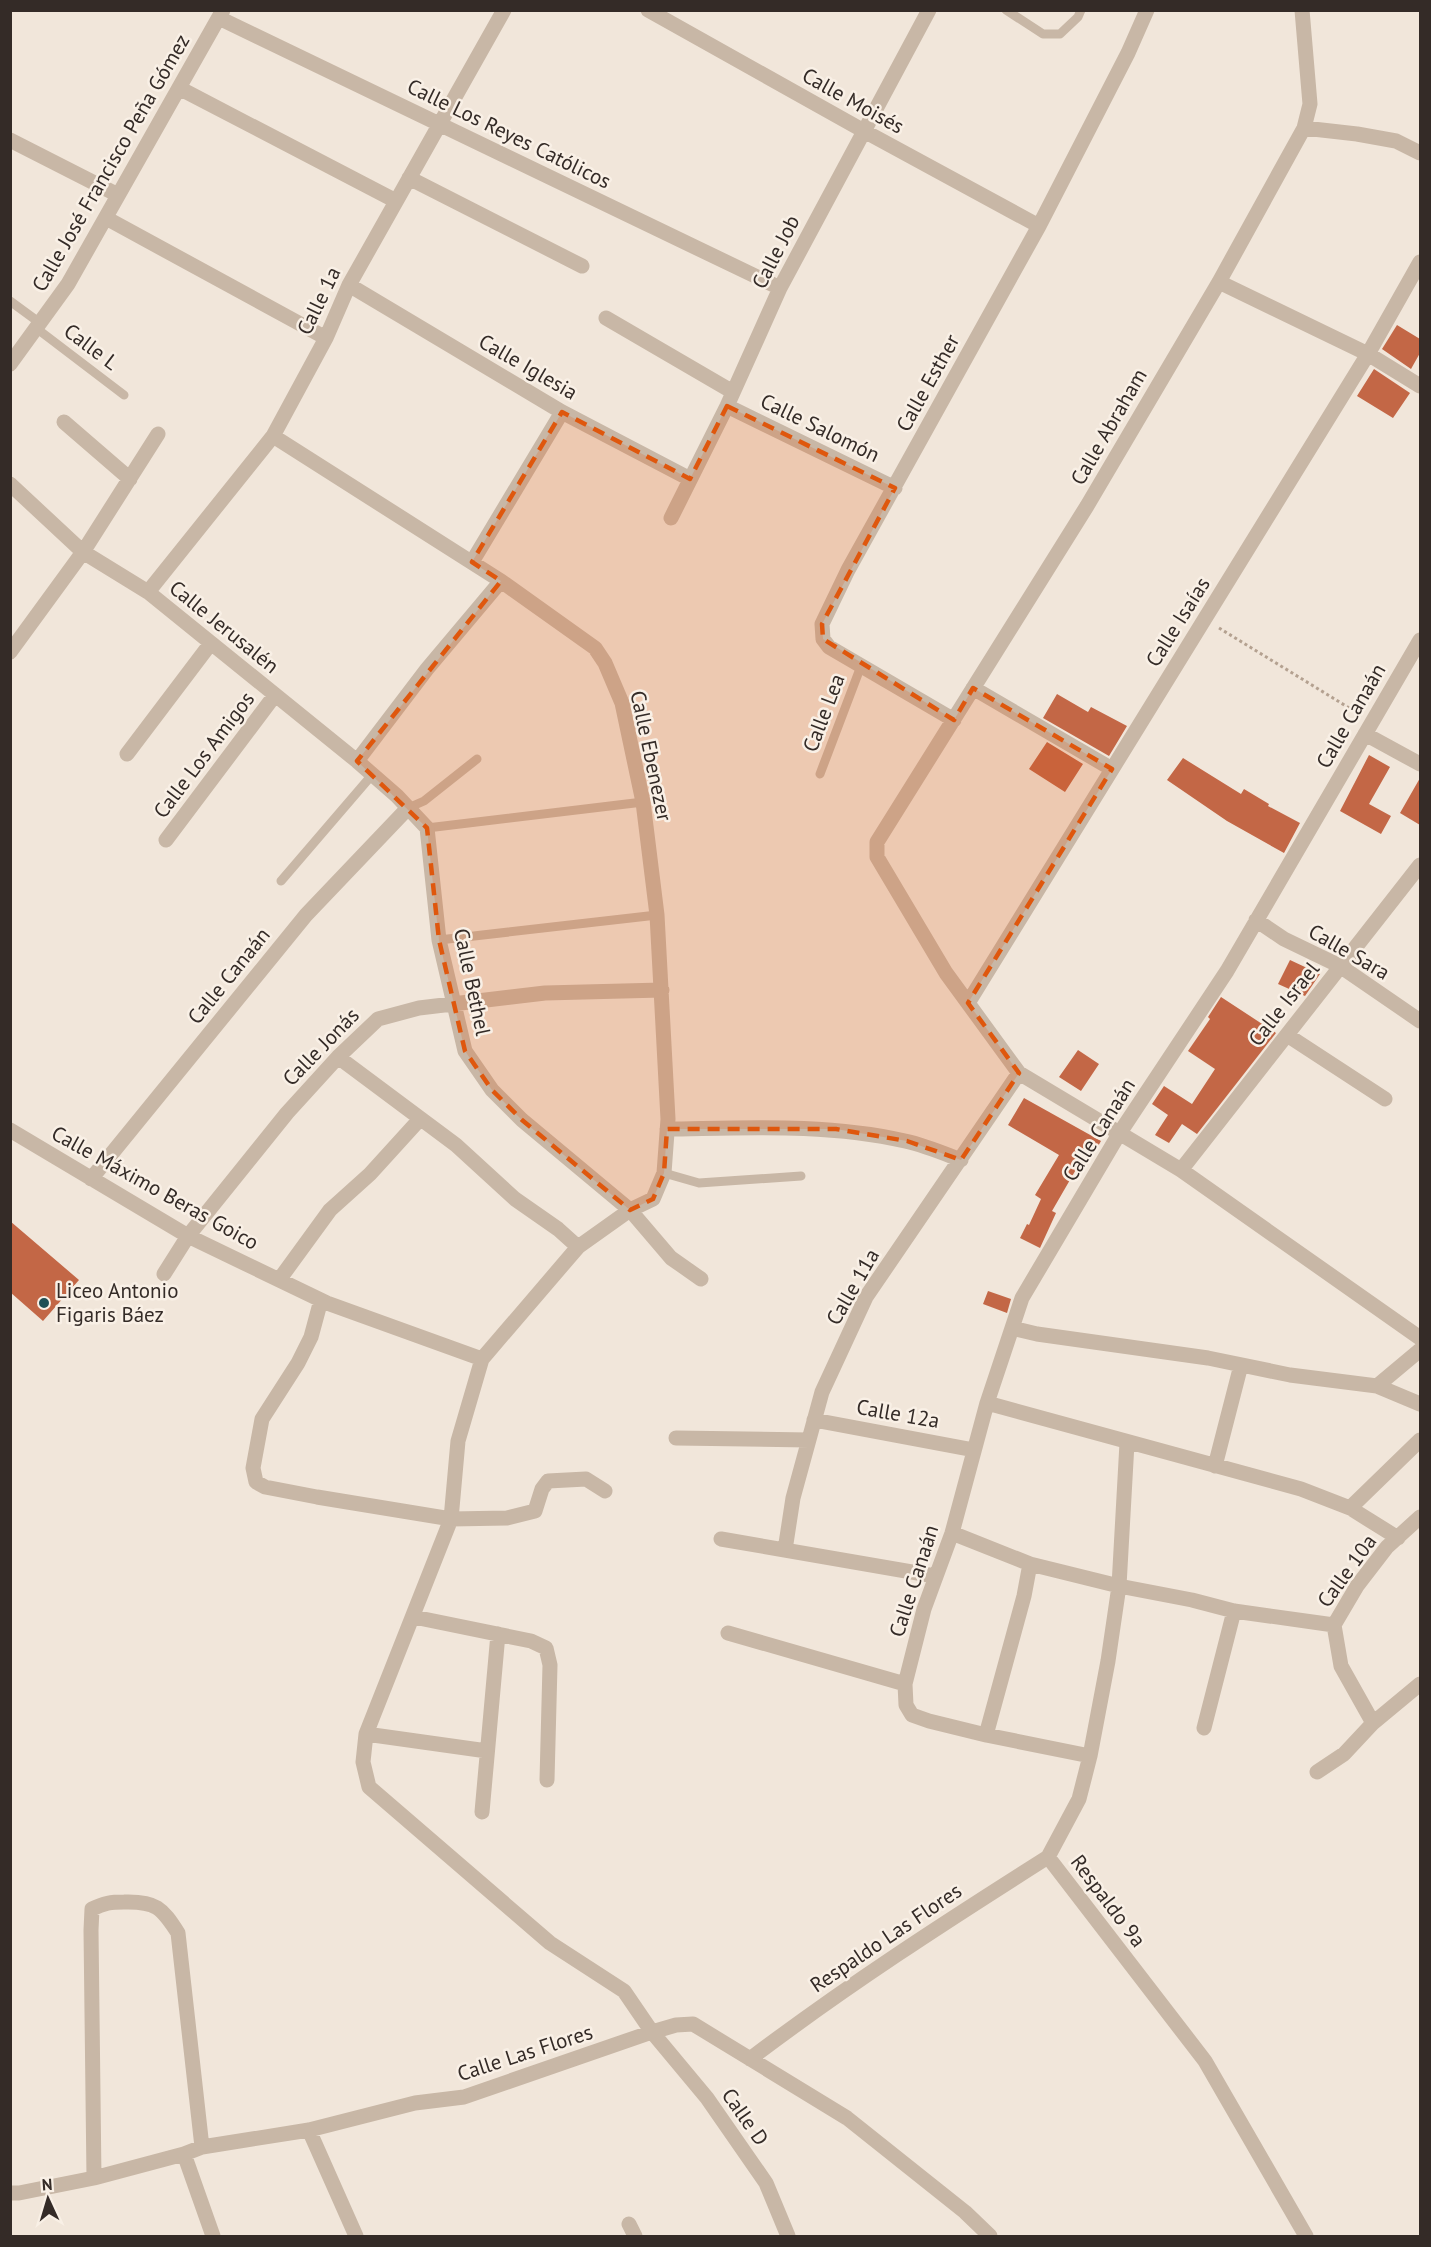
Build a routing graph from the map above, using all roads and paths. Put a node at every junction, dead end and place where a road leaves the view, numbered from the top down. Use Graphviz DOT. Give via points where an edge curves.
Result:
graph roads {
  1 [pos="504,10"];
  2 [pos="648,10"];
  3 [pos="929,10"];
  4 [pos="1006,10"];
  5 [pos="1081,10"];
  6 [pos="1148,10"];
  7 [pos="1302,10"];
  8 [pos="221,14"];
  9 [pos="179,88"];
  10 [pos="440,123"];
  11 [pos="1304,128"];
  12 [pos="864,131"];
  13 [pos="10,140"];
  14 [pos="1420,153"];
  15 [pos="409,178"];
  16 [pos="118,195"];
  17 [pos="396,201"];
  18 [pos="106,218"];
  19 [pos="1039,226"];
  20 [pos="1420,262"];
  21 [pos="582,266"];
  22 [pos="1219,282"];
  23 [pos="349,285"];
  24 [pos="780,288"];
  25 [pos="10,301"];
  26 [pos="606,318"];
  27 [pos="38,326"];
  28 [pos="326,338"];
  29 [pos="1368,354"];
  30 [pos="10,364"];
  31 [pos="1420,386"];
  32 [pos="124,395"];
  33 [pos="730,399"];
  34 [pos="562,412"];
  35 [pos="64,422"];
  36 [pos="158,434"];
  37 [pos="273,436"];
  38 [pos="130,479"];
  39 [pos="690,479"];
  40 [pos="10,484"];
  41 [pos="895,488"];
  42 [pos="671,518"];
  43 [pos="83,552"];
  44 [pos="472,562"];
  45 [pos="501,581"];
  46 [pos="148,592"];
  47 [pos="1205,619"];
  48 [pos="1420,640"];
  49 [pos="211,643"];
  50 [pos="10,652"];
  51 [pos="861,666"];
  52 [pos="973,688"];
  53 [pos="275,695"];
  54 [pos="954,720"];
  55 [pos="1369,728"];
  56 [pos="127,754"];
  57 [pos="477,759"];
  58 [pos="357,761"];
  59 [pos="1420,764"];
  60 [pos="1112,769"];
  61 [pos="820,774"];
  62 [pos="372,775"];
  63 [pos="643,802"];
  64 [pos="408,808"];
  65 [pos="427,828"];
  66 [pos="166,840"];
  67 [pos="1420,865"];
  68 [pos="281,881"];
  69 [pos="657,915"];
  70 [pos="1256,920"];
  71 [pos="440,940"];
  72 [pos="1340,966"];
  73 [pos="662,990"];
  74 [pos="968,1003"];
  75 [pos="453,1004"];
  76 [pos="1420,1021"];
  77 [pos="1287,1035"];
  78 [pos="338,1057"];
  79 [pos="1019,1073"];
  80 [pos="1385,1099"];
  81 [pos="420,1119"];
  82 [pos="667,1129"];
  83 [pos="10,1130"];
  84 [pos="1119,1134"];
  85 [pos="961,1160"];
  86 [pos="1181,1170"];
  87 [pos="664,1173"];
  88 [pos="801,1176"];
  89 [pos="92,1179"];
  90 [pos="630,1210"];
  91 [pos="188,1236"];
  92 [pos="579,1247"];
  93 [pos="164,1274"];
  94 [pos="701,1279"];
  95 [pos="279,1280"];
  96 [pos="321,1300"];
  97 [pos="1012,1328"];
  98 [pos="1420,1338"];
  99 [pos="1420,1350"];
  100 [pos="482,1359"];
  101 [pos="1241,1365"];
  102 [pos="1377,1386"];
  103 [pos="987,1403"];
  104 [pos="1420,1404"];
  105 [pos="814,1420"];
  106 [pos="676,1438"];
  107 [pos="809,1440"];
  108 [pos="1420,1440"];
  109 [pos="1127,1443"];
  110 [pos="974,1450"];
  111 [pos="1215,1466"];
  112 [pos="605,1491"];
  113 [pos="1350,1508"];
  114 [pos="1420,1517"];
  115 [pos="451,1519"];
  116 [pos="952,1533"];
  117 [pos="1398,1538"];
  118 [pos="722,1539"];
  119 [pos="785,1550"];
  120 [pos="1030,1564"];
  121 [pos="935,1576"];
  122 [pos="1119,1586"];
  123 [pos="1234,1611"];
  124 [pos="414,1617"];
  125 [pos="1334,1625"];
  126 [pos="728,1633"];
  127 [pos="498,1634"];
  128 [pos="905,1684"];
  129 [pos="1420,1684"];
  130 [pos="1373,1723"];
  131 [pos="1204,1728"];
  132 [pos="366,1734"];
  133 [pos="986,1735"];
  134 [pos="488,1751"];
  135 [pos="1090,1756"];
  136 [pos="1317,1772"];
  137 [pos="547,1780"];
  138 [pos="482,1812"];
  139 [pos="1048,1857"];
  140 [pos="652,2032"];
  141 [pos="750,2059"];
  142 [pos="309,2130"];
  143 [pos="202,2146"];
  144 [pos="184,2154"];
  145 [pos="94,2178"];
  146 [pos="10,2193"];
  147 [pos="213,2236"];
  148 [pos="356,2236"];
  149 [pos="788,2236"];
  150 [pos="990,2236"];
  151 [pos="1306,2236"];
  1 -- 10 [label="street, Calle 1a"];
  2 -- 12 [label="street, Calle Moisés"];
  3 -- 12 [label="street, Calle Job"];
  4 -- 5 [label="lane" via="1043,34 1060,34"];
  6 -- 19 [label="street, Calle Esther"];
  7 -- 11 [label="street, Calle Abraham" via="1310,104"];
  8 -- 9 [label="street, Calle José Francisco Peña Gómez"];
  8 -- 10 [label="street, Calle Los Reyes Católicos"];
  9 -- 16 [label="street, Calle José Francisco Peña Gómez"];
  9 -- 17 [label="street"];
  10 -- 15 [label="street, Calle 1a"];
  10 -- 24 [label="street, Calle Los Reyes Católicos"];
  11 -- 14 [label="street" via="1396,141"];
  11 -- 22 [label="street, Calle Abraham"];
  12 -- 19 [label="street, Calle Moisés"];
  12 -- 24 [label="street, Calle Job"];
  13 -- 16 [label="street"];
  15 -- 17 [label="street, Calle 1a"];
  15 -- 21 [label="street"];
  16 -- 18 [label="street, Calle José Francisco Peña Gómez"];
  17 -- 23 [label="street, Calle 1a"];
  18 -- 27 [label="street, Calle José Francisco Peña Gómez" via="68,284"];
  18 -- 28 [label="street"];
  19 -- 41 [label="street, Calle Esther"];
  20 -- 29 [label="street, Calle Isaías"];
  22 -- 29 [label="street"];
  22 -- 52 [label="street, Calle Abraham" via="1087,506"];
  23 -- 28 [label="street, Calle 1a"];
  23 -- 34 [label="street, Calle Iglesia"];
  24 -- 33 [label="street, Calle Job"];
  25 -- 27 [label="lane, Calle L"];
  26 -- 33 [label="street, Calle Salomón"];
  27 -- 30 [label="street, Calle José Francisco Peña Gómez"];
  27 -- 32 [label="lane, Calle L"];
  28 -- 37 [label="street, Calle 1a"];
  29 -- 31 [label="street"];
  29 -- 47 [label="street, Calle Isaías"];
  33 -- 39 [label="street, Calle Job"];
  33 -- 41 [label="street, Calle Salomón"];
  34 -- 39 [label="street, Calle Iglesia"];
  34 -- 44 [label="street"];
  35 -- 38 [label="street"];
  36 -- 38 [label="street"];
  37 -- 44 [label="street, Calle Ebenezer"];
  37 -- 46 [label="street, Calle 1a"];
  38 -- 43 [label="street"];
  39 -- 42 [label="street, Calle Job"];
  40 -- 43 [label="street, Calle Jerusalén"];
  41 -- 51 [label="street, Calle Esther" via="822,624 823,639 829,647"];
  43 -- 46 [label="street, Calle Jerusalén"];
  43 -- 50 [label="street"];
  44 -- 45 [label="street, Calle Ebenezer"];
  45 -- 58 [label="street"];
  45 -- 63 [label="street, Calle Ebenezer" via="595,648 605,663 622,703"];
  46 -- 49 [label="street, Calle Jerusalén"];
  47 -- 55 [label="path"];
  47 -- 60 [label="street, Calle Isaías"];
  48 -- 55 [label="street, Calle Canaán"];
  49 -- 53 [label="street, Calle Jerusalén"];
  49 -- 56 [label="street"];
  51 -- 54 [label="street, Calle Esther"];
  51 -- 61 [label="lane, Calle Lea"];
  52 -- 54 [label="street, Calle Abraham"];
  52 -- 60 [label="street"];
  53 -- 58 [label="street, Calle Jerusalén"];
  53 -- 66 [label="street, Calle Los Amigos"];
  54 -- 74 [label="street, Calle Abraham" via="878,842 877,857"];
  55 -- 59 [label="street"];
  55 -- 70 [label="street, Calle Canaán"];
  57 -- 64 [label="lane" via="424,801"];
  58 -- 62 [label="street, Calle Jerusalén"];
  60 -- 74 [label="street, Calle Isaías"];
  62 -- 64 [label="street, Calle Jerusalén"];
  62 -- 68 [label="lane"];
  63 -- 65 [label="lane"];
  63 -- 69 [label="street, Calle Ebenezer"];
  64 -- 65 [label="street"];
  64 -- 89 [label="street, Calle Canaán" via="306,915"];
  65 -- 71 [label="street, Calle Bethel"];
  67 -- 72 [label="street, Calle Israel"];
  69 -- 71 [label="lane"];
  69 -- 73 [label="street, Calle Ebenezer"];
  70 -- 72 [label="street, Calle Sara" via="1284,939"];
  70 -- 84 [label="street, Calle Canaán" via="1227,971"];
  71 -- 75 [label="street, Calle Bethel"];
  72 -- 76 [label="street, Calle Sara"];
  72 -- 77 [label="street, Calle Israel"];
  73 -- 75 [label="street, Calle Jonás" via="545,993"];
  73 -- 82 [label="street, Calle Ebenezer"];
  74 -- 79 [label="street"];
  75 -- 78 [label="street, Calle Jonás" via="378,1019"];
  75 -- 90 [label="street, Calle Bethel" via="465,1051 492,1090"];
  77 -- 80 [label="street"];
  77 -- 86 [label="street, Calle Israel"];
  78 -- 81 [label="street"];
  78 -- 91 [label="street, Calle Jonás" via="287,1113"];
  79 -- 84 [label="street"];
  79 -- 85 [label="street, Calle 11a"];
  81 -- 92 [label="street"];
  81 -- 95 [label="street" via="370,1174 330,1210"];
  82 -- 85 [label="street" via="836,1129 907,1141"];
  82 -- 87 [label="street, Calle Ebenezer"];
  83 -- 89 [label="street, Calle Máximo Beras Goico"];
  84 -- 86 [label="street"];
  84 -- 97 [label="street, Calle Canaán" via="1022,1298"];
  85 -- 105 [label="street, Calle 11a" via="866,1297 822,1392"];
  86 -- 98 [label="street"];
  87 -- 88 [label="lane" via="699,1183"];
  87 -- 90 [label="street, Calle Ebenezer" via="653,1199"];
  89 -- 91 [label="street, Calle Máximo Beras Goico"];
  90 -- 92 [label="street, Calle Ebenezer"];
  90 -- 94 [label="street, Calle Bethel" via="671,1258"];
  91 -- 93 [label="street, Calle Jonás"];
  91 -- 95 [label="street, Calle Máximo Beras Goico"];
  92 -- 100 [label="street, Calle Ebenezer"];
  95 -- 96 [label="street, Calle Máximo Beras Goico"];
  96 -- 100 [label="street, Calle Máximo Beras Goico"];
  96 -- 115 [label="street" via="311,1337 262,1419 253,1468 256,1482 307,1495"];
  97 -- 101 [label="street"];
  97 -- 103 [label="street, Calle Canaán"];
  99 -- 102 [label="street"];
  100 -- 115 [label="street, Calle D" via="458,1441"];
  101 -- 102 [label="street"];
  101 -- 111 [label="street"];
  102 -- 104 [label="street"];
  103 -- 109 [label="street"];
  103 -- 110 [label="street, Calle Canaán"];
  105 -- 107 [label="street, Calle 11a"];
  105 -- 110 [label="street, Calle 12a"];
  106 -- 107 [label="street"];
  107 -- 119 [label="street, Calle 11a" via="793,1498"];
  108 -- 113 [label="street"];
  109 -- 111 [label="street"];
  109 -- 122 [label="street, Respaldo 9a"];
  110 -- 116 [label="street, Calle Canaán"];
  111 -- 113 [label="street" via="1301,1489"];
  112 -- 115 [label="street" via="586,1479 548,1481 535,1511 507,1518"];
  113 -- 117 [label="street"];
  114 -- 117 [label="street, Calle 10a"];
  115 -- 124 [label="street, Calle D"];
  116 -- 120 [label="street"];
  116 -- 121 [label="street, Calle Canaán"];
  117 -- 125 [label="street, Calle 10a" via="1357,1586"];
  118 -- 119 [label="street"];
  119 -- 121 [label="street"];
  120 -- 122 [label="street"];
  120 -- 133 [label="street"];
  121 -- 128 [label="street, Calle Canaán"];
  122 -- 123 [label="street"];
  122 -- 135 [label="street, Respaldo 9a"];
  123 -- 125 [label="street"];
  123 -- 131 [label="street"];
  124 -- 127 [label="street"];
  124 -- 132 [label="street, Calle D"];
  125 -- 130 [label="street, Calle 10a" via="1341,1666"];
  126 -- 128 [label="street"];
  127 -- 134 [label="street"];
  127 -- 137 [label="street" via="546,1648 550,1665"];
  128 -- 133 [label="street" via="906,1705 912,1715"];
  129 -- 130 [label="street"];
  130 -- 136 [label="street" via="1344,1754"];
  132 -- 134 [label="street"];
  132 -- 140 [label="street, Calle D" via="363,1762 369,1787 550,1943 624,1991"];
  133 -- 135 [label="street"];
  134 -- 138 [label="street"];
  135 -- 139 [label="street, Respaldo 9a" via="1079,1799"];
  139 -- 141 [label="street, Respaldo Las Flores" via="807,2016"];
  139 -- 151 [label="street, Respaldo 9a" via="1205,2061"];
  140 -- 141 [label="street, Calle Las Flores" via="693,2024"];
  140 -- 142 [label="street, Calle Las Flores" via="464,2097 415,2103"];
  140 -- 149 [label="street, Calle D" via="707,2098 766,2183"];
  141 -- 150 [label="street, Calle Las Flores" via="847,2118"];
  142 -- 143 [label="street, Calle Las Flores"];
  142 -- 148 [label="street"];
  143 -- 144 [label="street, Calle Las Flores"];
  143 -- 145 [label="street" via="178,1934 166,1915 147,1901 106,1902 92,1909 91,1930"];
  144 -- 145 [label="street, Calle Las Flores"];
  144 -- 147 [label="street"];
  145 -- 146 [label="street, Calle Las Flores"];
}
